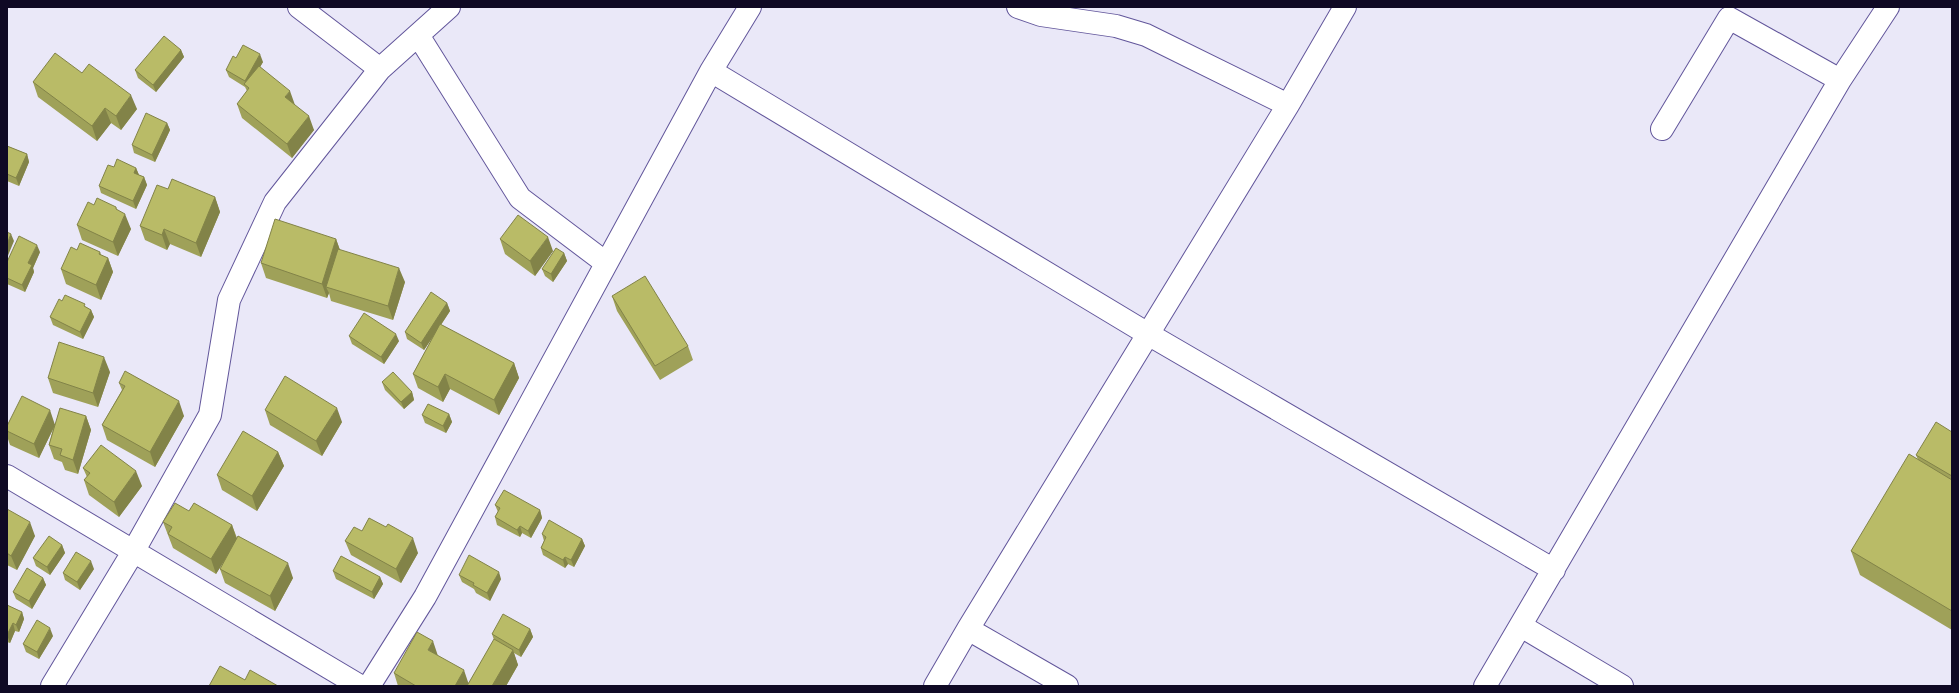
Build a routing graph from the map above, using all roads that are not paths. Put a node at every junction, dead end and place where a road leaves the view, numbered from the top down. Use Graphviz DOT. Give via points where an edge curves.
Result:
graph roads {
  1 [pos="299,7"];
  2 [pos="449,7"];
  3 [pos="750,7"];
  4 [pos="1018,7"];
  5 [pos="1345,7"];
  6 [pos="1888,7"];
  7 [pos="418,35"];
  8 [pos="380,69"];
  9 [pos="711,71"];
  10 [pos="1840,80"];
  11 [pos="1288,105"];
  12 [pos="1662,128"];
  13 [pos="606,263"];
  14 [pos="1148,334"];
  15 [pos="7,476"];
  16 [pos="133,552"];
  17 [pos="1554,570"];
  18 [pos="1521,626"];
  19 [pos="968,628"];
  20 [pos="52,686"];
  21 [pos="360,686"];
  22 [pos="370,686"];
  23 [pos="935,686"];
  24 [pos="1067,686"];
  25 [pos="1485,686"];
  26 [pos="1622,686"];
  1 -- 8 [label="street"];
  2 -- 7 [label="street"];
  3 -- 9 [label="street"];
  4 -- 11 [label="street" via="1041,15 1116,26 1146,35"];
  5 -- 11 [label="street"];
  6 -- 10 [label="street"];
  7 -- 8 [label="street"];
  7 -- 13 [label="street" via="520,198"];
  8 -- 16 [label="street" via="275,202 229,300 210,415"];
  9 -- 13 [label="street"];
  9 -- 14 [label="street"];
  10 -- 12 [label="street" via="1729,18"];
  10 -- 17 [label="street"];
  11 -- 14 [label="street"];
  13 -- 22 [label="street" via="424,597"];
  14 -- 17 [label="street"];
  14 -- 19 [label="street"];
  15 -- 16 [label="street"];
  16 -- 20 [label="street"];
  16 -- 21 [label="street"];
  17 -- 18 [label="street"];
  18 -- 25 [label="street"];
  18 -- 26 [label="street"];
  19 -- 23 [label="street"];
  19 -- 24 [label="street"];
}
